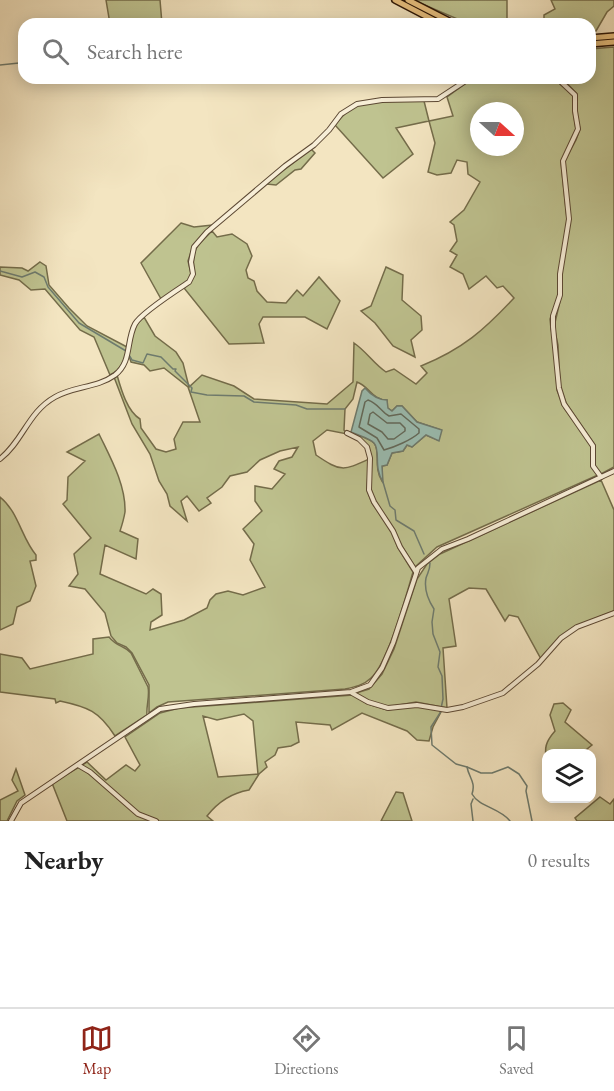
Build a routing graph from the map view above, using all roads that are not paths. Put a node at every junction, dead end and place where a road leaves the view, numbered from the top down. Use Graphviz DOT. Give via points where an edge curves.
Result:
graph roads {
  1 [pos="395,0"];
  2 [pos="408,0"];
  3 [pos="430,18"];
  4 [pos="443,18"];
  5 [pos="614,36"];
  6 [pos="596,38"];
  7 [pos="614,42"];
  8 [pos="596,44"];
  9 [pos="461,84"];
  10 [pos="563,84"];
  11 [pos="347,432"];
  12 [pos="0,459"];
  13 [pos="614,471"];
  14 [pos="601,477"];
  15 [pos="417,573"];
  16 [pos="614,613"];
  17 [pos="351,692"];
  18 [pos="78,765"];
  19 [pos="11,821"];
  20 [pos="156,821"];
  1 -- 3 [label="main road"];
  2 -- 4 [label="main road"];
  5 -- 6 [label="main road"];
  7 -- 8 [label="main road"];
  9 -- 12 [label="street" via="438,99 382,100 357,104 341,114 314,145 207,232 194,248 189,282 136,322 129,338 128,357 116,374 54,397 34,412 19,438"];
  10 -- 14 [label="street" via="575,95 578,129 562,161 569,219 560,296 553,316 559,388 564,404 593,446 593,466"];
  11 -- 15 [label="street" via="367,447 369,490"];
  13 -- 14 [label="street"];
  14 -- 15 [label="street" via="442,549"];
  15 -- 17 [label="street" via="382,669 370,685"];
  16 -- 17 [label="street" via="577,627 561,638 538,664 503,693 463,707 388,708"];
  17 -- 18 [label="street" via="160,709"];
  18 -- 19 [label="street" via="21,803"];
  18 -- 20 [label="street" via="138,814"];
}
